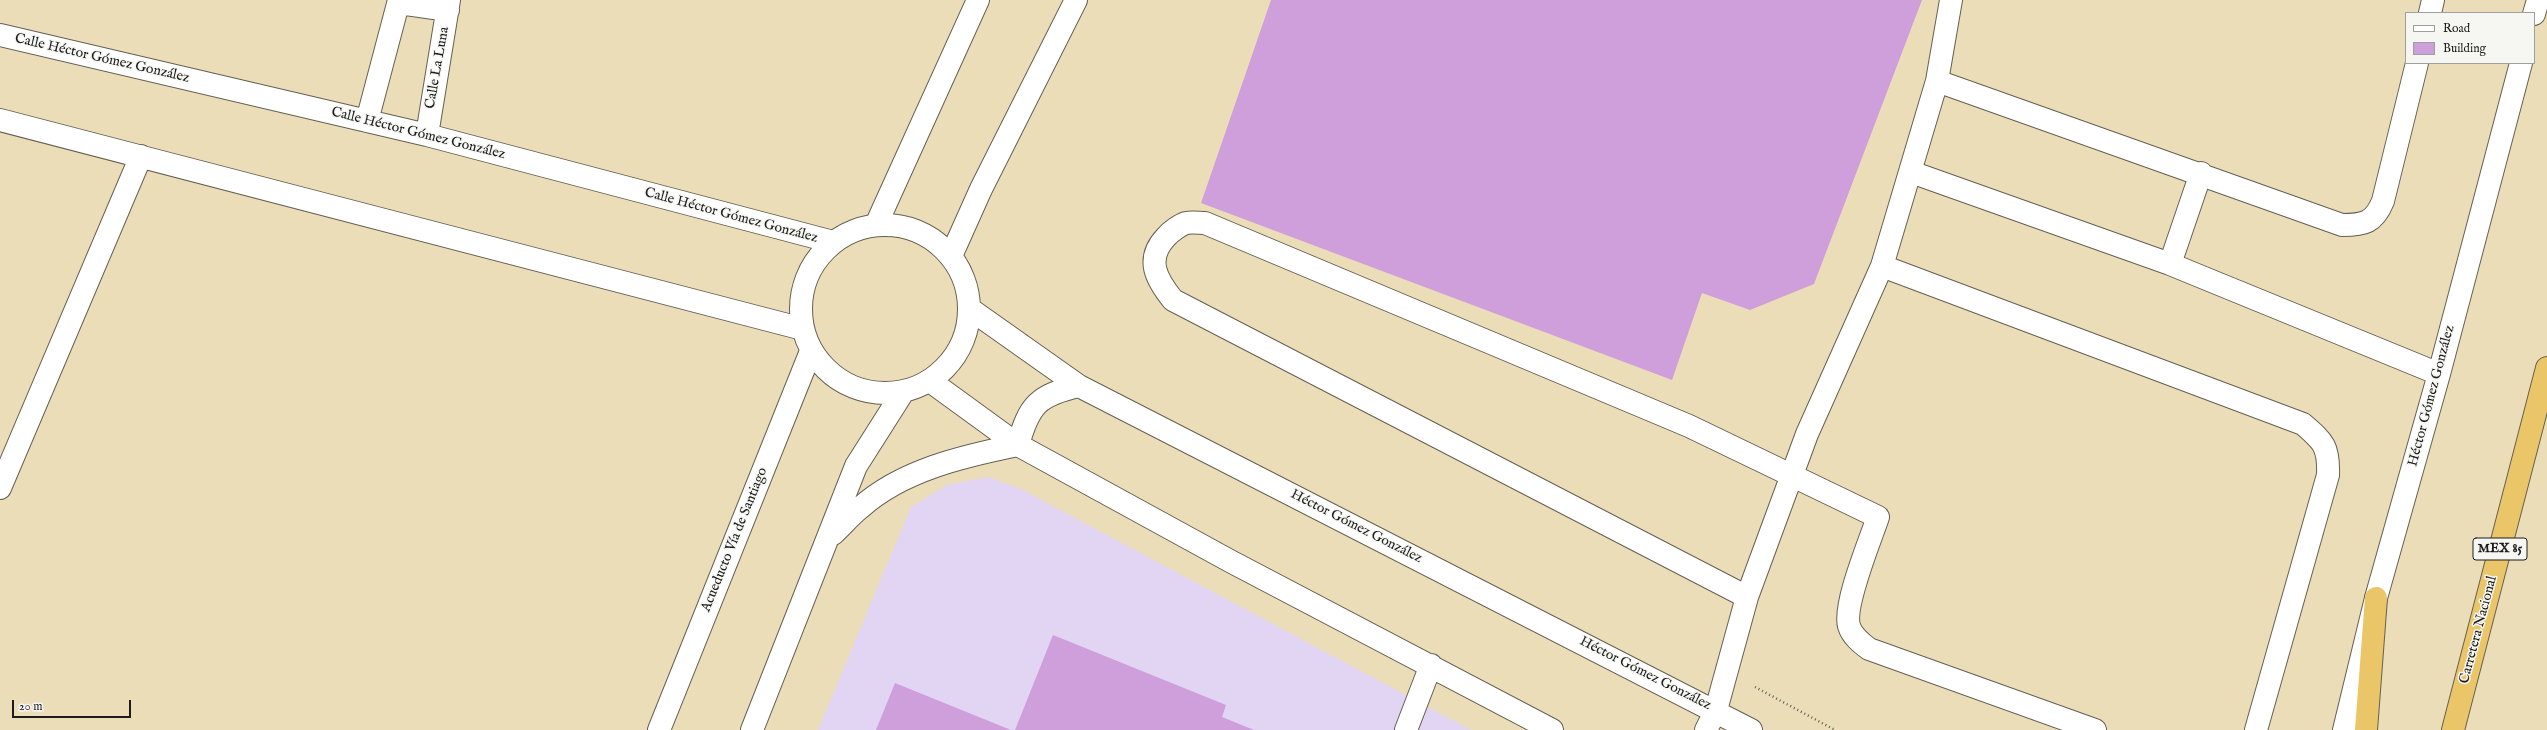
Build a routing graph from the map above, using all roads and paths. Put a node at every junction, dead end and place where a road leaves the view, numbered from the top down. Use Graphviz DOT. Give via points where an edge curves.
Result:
graph roads {
  1 [pos="978,0"];
  2 [pos="1076,0"];
  3 [pos="1951,0"];
  4 [pos="2433,0"];
  5 [pos="2538,0"];
  6 [pos="399,1"];
  7 [pos="448,5"];
  8 [pos="2430,12"];
  9 [pos="2535,12"];
  10 [pos="0,35"];
  11 [pos="2417,64"];
  12 [pos="2521,64"];
  13 [pos="1937,81"];
  14 [pos="0,120"];
  15 [pos="367,121"];
  16 [pos="427,135"];
  17 [pos="142,156"];
  18 [pos="1911,172"];
  19 [pos="2201,173"];
  20 [pos="876,225"];
  21 [pos="833,242"];
  22 [pos="951,256"];
  23 [pos="2170,264"];
  24 [pos="1882,266"];
  25 [pos="970,309"];
  26 [pos="803,329"];
  27 [pos="811,351"];
  28 [pos="2547,368"];
  29 [pos="2439,374"];
  30 [pos="930,381"];
  31 [pos="1079,386"];
  32 [pos="904,392"];
  33 [pos="1018,445"];
  34 [pos="1791,477"];
  35 [pos="0,488"];
  36 [pos="827,541"];
  37 [pos="1747,597"];
  38 [pos="2376,598"];
  39 [pos="1431,665"];
  40 [pos="1726,672"];
  41 [pos="1716,710"];
  42 [pos="659,730"];
  43 [pos="752,730"];
  44 [pos="1406,730"];
  45 [pos="1552,730"];
  46 [pos="1706,730"];
  47 [pos="1751,730"];
  48 [pos="1835,730"];
  49 [pos="2095,730"];
  50 [pos="2256,730"];
  51 [pos="2344,730"];
  52 [pos="2366,730"];
  53 [pos="2454,730"];
  1 -- 20 [label="street"];
  2 -- 22 [label="street" via="981,189"];
  3 -- 13 [label="street"];
  4 -- 8 [label="street"];
  5 -- 9 [label="street"];
  6 -- 7 [label="street"];
  6 -- 15 [label="street"];
  7 -- 16 [label="street, Calle La Luna"];
  10 -- 15 [label="street, Calle Héctor Gómez González"];
  11 -- 19 [label="street" via="2383,201 2377,216 2360,225 2342,225"];
  12 -- 29 [label="street, Héctor Gómez González"];
  13 -- 18 [label="street"];
  13 -- 19 [label="street"];
  14 -- 17 [label="street"];
  15 -- 16 [label="street, Calle Héctor Gómez González"];
  16 -- 21 [label="street, Calle Héctor Gómez González"];
  17 -- 26 [label="street"];
  17 -- 35 [label="street"];
  18 -- 23 [label="street"];
  18 -- 24 [label="street"];
  19 -- 23 [label="street"];
  20 -- 21 [label="street" via="853,230"];
  20 -- 22 [label="street" via="904,226 930,237"];
  21 -- 26 [label="street" via="812,266 802,297"];
  22 -- 25 [label="street" via="965,281"];
  23 -- 29 [label="street"];
  24 -- 34 [label="street" via="1807,434"];
  24 -- 50 [label="street" via="2303,424 2319,438 2329,455 2328,475"];
  25 -- 30 [label="street" via="965,337 951,362"];
  25 -- 31 [label="street, Héctor Gómez González"];
  26 -- 27 [label="street"];
  27 -- 32 [label="street" via="828,371 851,387 877,394"];
  27 -- 42 [label="street, Acueducto Vía de Santiago"];
  28 -- 53 [label="highway, Carretera Nacional / MEX 85"];
  29 -- 38 [label="street, Héctor Gómez González"];
  30 -- 32 [label="street"];
  30 -- 33 [label="street"];
  31 -- 33 [label="street" via="1055,391 1038,401 1025,421"];
  31 -- 41 [label="street, Héctor Gómez González"];
  32 -- 36 [label="street" via="856,466"];
  33 -- 36 [label="street" via="963,456 893,486 860,507"];
  33 -- 39 [label="street" via="1230,561"];
  34 -- 37 [label="street"];
  34 -- 37 [label="street" via="1689,426 1205,223 1186,223 1169,234 1156,247 1154,266 1160,284 1172,300"];
  34 -- 49 [label="street" via="1878,517 1847,610 1849,627 1857,640 1869,649"];
  36 -- 43 [label="street"];
  37 -- 40 [label="street"];
  38 -- 51 [label="street, Héctor Gómez González"];
  38 -- 52 [label="highway"];
  39 -- 44 [label="street"];
  39 -- 45 [label="street"];
  40 -- 41 [label="street"];
  40 -- 48 [label="path"];
  41 -- 46 [label="street"];
  41 -- 47 [label="street, Héctor Gómez González"];
}
